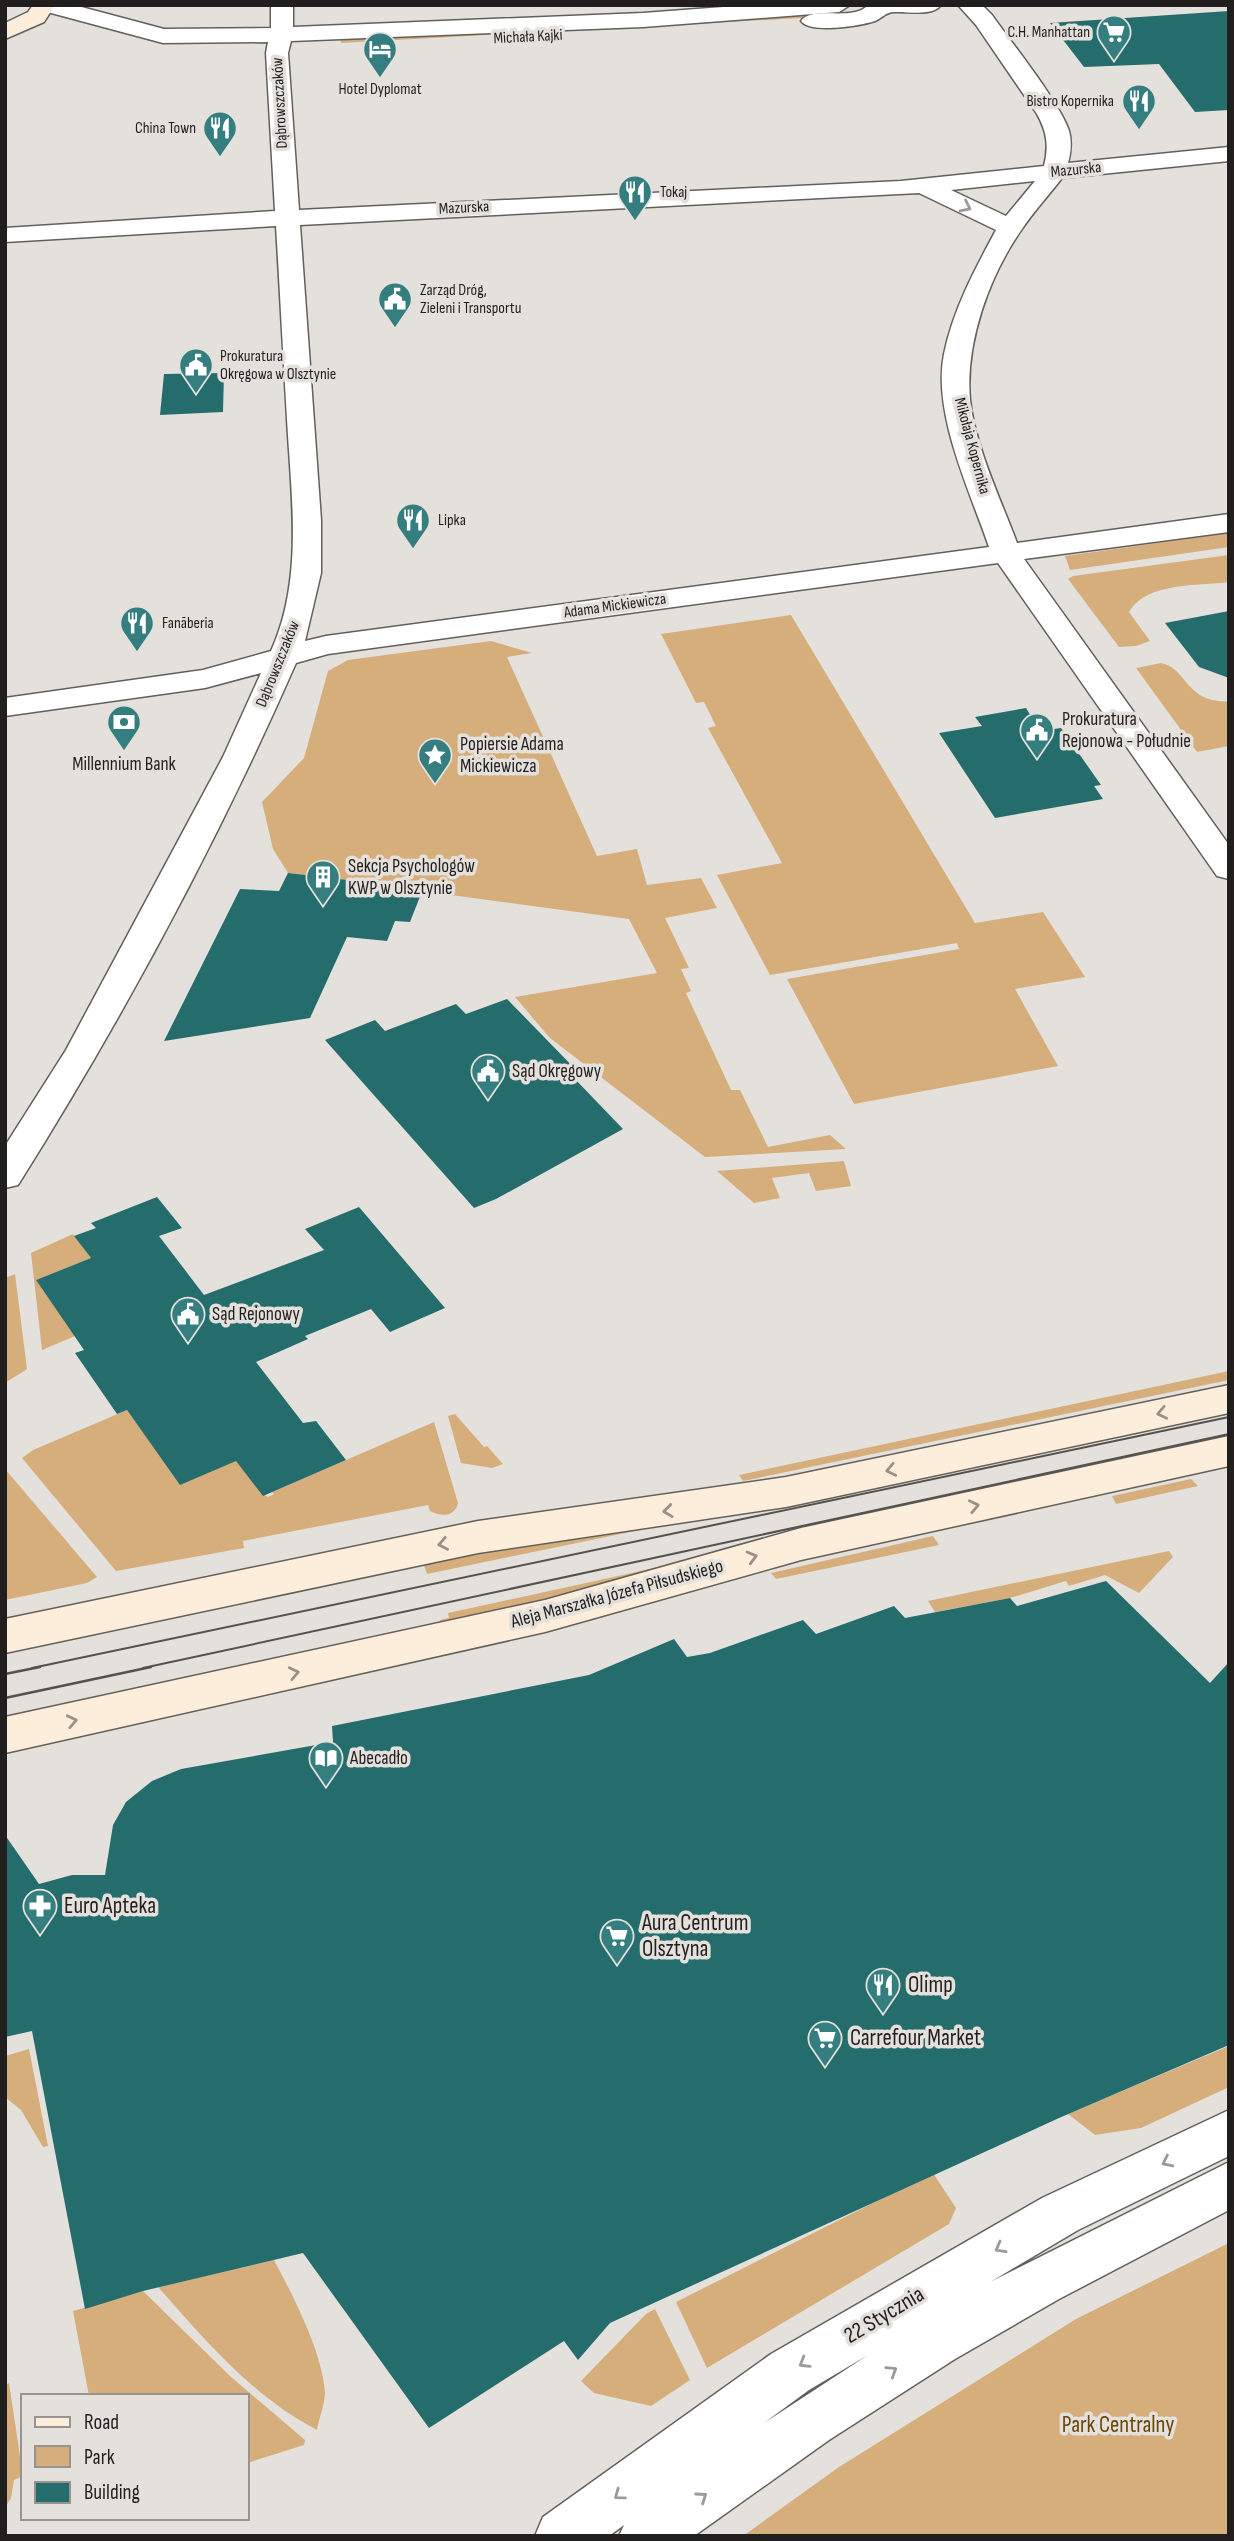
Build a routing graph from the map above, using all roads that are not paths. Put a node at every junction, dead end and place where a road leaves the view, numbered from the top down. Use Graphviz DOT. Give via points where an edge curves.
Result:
graph roads {
  1 [pos="44,5"];
  2 [pos="282,5"];
  3 [pos="839,5"];
  4 [pos="930,5"];
  5 [pos="970,5"];
  6 [pos="881,6"];
  7 [pos="5,15"];
  8 [pos="5,33"];
  9 [pos="279,41"];
  10 [pos="1229,154"];
  11 [pos="1054,173"];
  12 [pos="923,186"];
  13 [pos="288,218"];
  14 [pos="1010,227"];
  15 [pos="5,235"];
  16 [pos="1229,523"];
  17 [pos="1006,554"];
  18 [pos="281,659"];
  19 [pos="5,707"];
  20 [pos="1229,869"];
  21 [pos="5,1176"];
  22 [pos="1229,1399"];
  23 [pos="1229,1451"];
  24 [pos="5,1636"];
  25 [pos="5,1735"];
  26 [pos="1229,2132"];
  27 [pos="1229,2185"];
  28 [pos="563,2536"];
  29 [pos="647,2536"];
  1 -- 7 [label="street"];
  1 -- 8 [label="street" via="36,17"];
  1 -- 9 [label="street, Michała Kajki" via="174,38 187,48"];
  2 -- 9 [label="street, Dąbrowszczaków"];
  3 -- 9 [label="street, Michała Kajki"];
  4 -- 6 [label="street, Michała Kajki"];
  5 -- 11 [label="street" via="1057,130 1060,150"];
  6 -- 9 [label="street, Michała Kajki" via="877,12 858,17 730,27"];
  9 -- 13 [label="street, Dąbrowszczaków"];
  10 -- 11 [label="street, Mazurska"];
  11 -- 12 [label="street, Mazurska"];
  11 -- 14 [label="street, Mikołaja Kopernika"];
  12 -- 13 [label="street, Mazurska"];
  12 -- 14 [label="street, Mazurska, one-way"];
  13 -- 15 [label="street, Mazurska"];
  13 -- 18 [label="street, Dąbrowszczaków" via="307,520 306,573 295,631"];
  14 -- 17 [label="street, Mikołaja Kopernika" via="970,311 957,356 957,402"];
  16 -- 17 [label="street, Adama Mickiewicza"];
  17 -- 18 [label="street, Adama Mickiewicza" via="326,645"];
  17 -- 20 [label="street, Mikołaja Kopernika"];
  18 -- 19 [label="street, Adama Mickiewicza" via="205,680"];
  18 -- 21 [label="street, Dąbrowszczaków" via="239,757 97,1026"];
  22 -- 24 [label="street, one-way" via="786,1492 478,1537"];
  25 -- 23 [label="street, Aleja Marszałka Józefa Piłsudskiego, one-way" via="498,1627 801,1544"];
  26 -- 28 [label="street, 22 Stycznia, one-way" via="1060,2214 790,2372"];
  29 -- 27 [label="street, one-way" via="805,2424 978,2317 1088,2255"];
}
